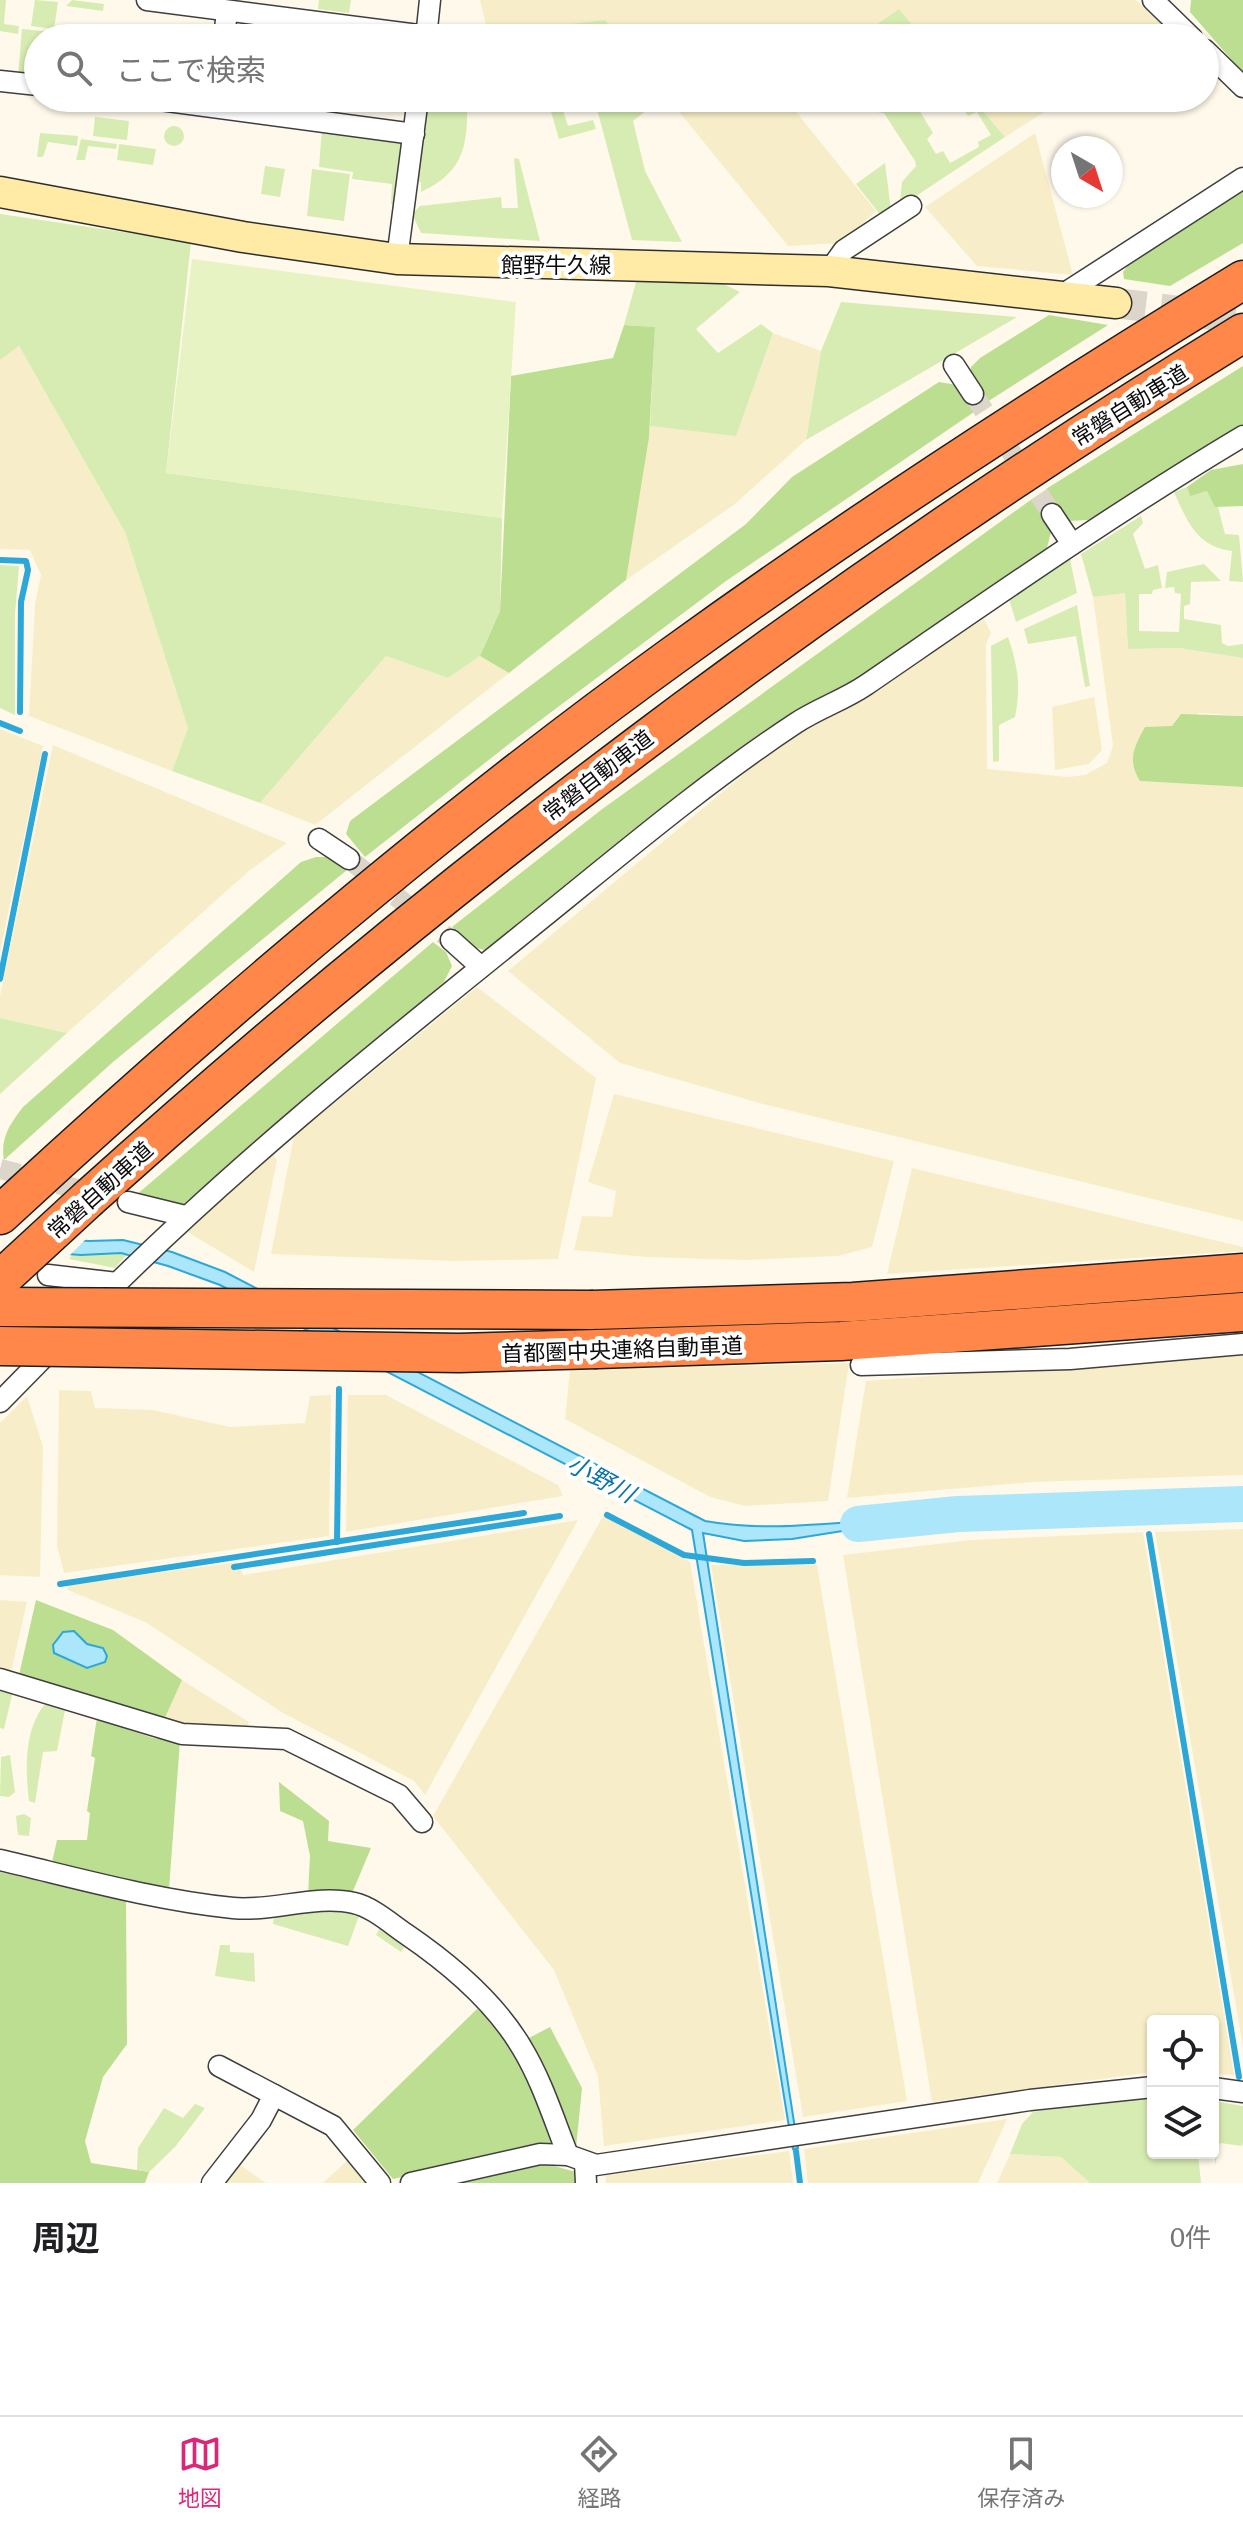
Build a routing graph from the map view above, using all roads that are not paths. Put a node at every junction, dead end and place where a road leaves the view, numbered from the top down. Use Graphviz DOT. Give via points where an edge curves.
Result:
graph roads {
  1 [pos="147,0"];
  2 [pos="430,0"];
  3 [pos="1153,0"];
  4 [pos="236,8"];
  5 [pos="341,24"];
  6 [pos="427,24"];
  7 [pos="1178,24"];
  8 [pos="1219,64"];
  9 [pos="0,81"];
  10 [pos="24,84"];
  11 [pos="1243,87"];
  12 [pos="278,112"];
  13 [pos="416,112"];
  14 [pos="414,134"];
  15 [pos="1243,178"];
  16 [pos="0,192"];
  17 [pos="911,206"];
  18 [pos="397,259"];
  19 [pos="829,271"];
  20 [pos="1243,280"];
  21 [pos="1062,295"];
  22 [pos="1116,303"];
  23 [pos="1243,333"];
  24 [pos="954,365"];
  25 [pos="973,394"];
  26 [pos="1243,436"];
  27 [pos="1243,453"];
  28 [pos="1214,454"];
  29 [pos="1052,514"];
  30 [pos="1072,544"];
  31 [pos="319,839"];
  32 [pos="349,859"];
  33 [pos="451,940"];
  34 [pos="481,967"];
  35 [pos="16,1183"];
  36 [pos="128,1202"];
  37 [pos="0,1215"];
  38 [pos="185,1216"];
  39 [pos="1243,1273"];
  40 [pos="48,1275"];
  41 [pos="123,1277"];
  42 [pos="0,1280"];
  43 [pos="0,1307"];
  44 [pos="1243,1312"];
  45 [pos="1243,1344"];
  46 [pos="0,1346"];
  47 [pos="861,1365"];
  48 [pos="0,1402"];
  49 [pos="0,1679"];
  50 [pos="422,1822"];
  51 [pos="0,1860"];
  52 [pos="219,2066"];
  53 [pos="1147,2088"];
  54 [pos="1219,2089"];
  55 [pos="1243,2092"];
  56 [pos="274,2095"];
  57 [pos="576,2158"];
  58 [pos="212,2183"];
  59 [pos="380,2183"];
  60 [pos="411,2183"];
  61 [pos="586,2183"];
  1 -- 4 [label="street"];
  2 -- 6 [label="street"];
  3 -- 7 [label="street"];
  4 -- 5 [label="street"];
  8 -- 11 [label="street"];
  9 -- 10 [label="street"];
  12 -- 14 [label="street"];
  13 -- 14 [label="street"];
  14 -- 18 [label="street"];
  15 -- 21 [label="street"];
  16 -- 18 [label="main road, 館野牛久線"];
  17 -- 19 [label="street" via="844,250"];
  18 -- 19 [label="main road, 館野牛久線"];
  19 -- 21 [label="main road, 館野牛久線"];
  20 -- 35 [label="highway, 常磐自動車道" via="942,469 672,657 467,815 117,1109"];
  21 -- 22 [label="main road, 館野牛久線"];
  23 -- 42 [label="highway, 常磐自動車道, bridge" via="967,509 700,695 388,938"];
  24 -- 25 [label="street"];
  26 -- 28 [label="street"];
  27 -- 28 [label="street"];
  28 -- 30 [label="street"];
  29 -- 30 [label="street"];
  30 -- 34 [label="street" via="857,691 798,722"];
  31 -- 32 [label="street"];
  33 -- 34 [label="street"];
  34 -- 38 [label="street" via="373,1052"];
  35 -- 37 [label="highway"];
  36 -- 38 [label="street"];
  38 -- 41 [label="street"];
  39 -- 43 [label="highway, 首都圏中央連絡自動車道, bridge" via="853,1302 593,1310"];
  40 -- 41 [label="street"];
  41 -- 48 [label="street"];
  44 -- 46 [label="highway, 首都圏中央連絡自動車道, bridge" via="841,1341 459,1353"];
  45 -- 47 [label="street" via="1070,1359"];
  49 -- 50 [label="street" via="182,1734 286,1739 399,1795"];
  51 -- 57 [label="street" via="230,1908 337,1901 363,1906 428,1949 475,1989 511,2030"];
  52 -- 56 [label="street"];
  53 -- 57 [label="street" via="1030,2100 596,2165"];
  54 -- 55 [label="street"];
  56 -- 58 [label="street"];
  56 -- 59 [label="street" via="333,2126"];
  57 -- 60 [label="street" via="540,2154"];
  57 -- 61 [label="street"];
}
